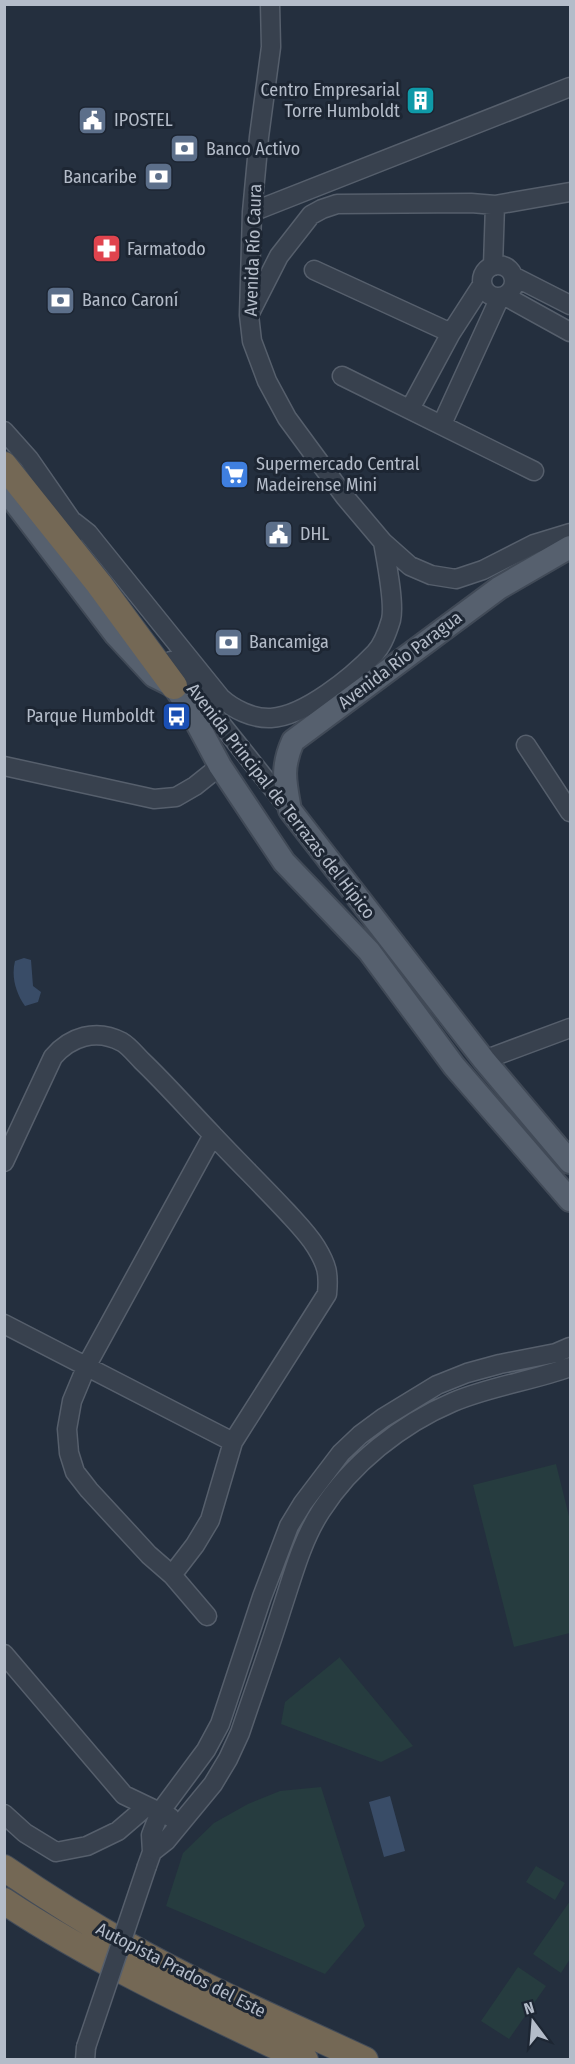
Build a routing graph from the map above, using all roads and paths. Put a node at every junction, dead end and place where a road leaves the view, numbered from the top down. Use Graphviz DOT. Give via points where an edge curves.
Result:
graph roads {
  1 [pos="270,4"];
  2 [pos="570,87"];
  3 [pos="570,192"];
  4 [pos="495,205"];
  5 [pos="252,212"];
  6 [pos="493,266"];
  7 [pos="314,270"];
  8 [pos="513,276"];
  9 [pos="482,285"];
  10 [pos="502,297"];
  11 [pos="570,304"];
  12 [pos="249,315"];
  13 [pos="570,332"];
  14 [pos="451,333"];
  15 [pos="438,358"];
  16 [pos="465,374"];
  17 [pos="342,376"];
  18 [pos="410,409"];
  19 [pos="442,424"];
  20 [pos="4,431"];
  21 [pos="4,465"];
  22 [pos="534,471"];
  23 [pos="4,488"];
  24 [pos="74,522"];
  25 [pos="570,533"];
  26 [pos="383,542"];
  27 [pos="570,547"];
  28 [pos="174,686"];
  29 [pos="526,745"];
  30 [pos="4,766"];
  31 [pos="220,766"];
  32 [pos="290,810"];
  33 [pos="570,812"];
  34 [pos="570,1028"];
  35 [pos="484,1060"];
  36 [pos="213,1135"];
  37 [pos="4,1162"];
  38 [pos="570,1162"];
  39 [pos="570,1200"];
  40 [pos="4,1324"];
  41 [pos="570,1347"];
  42 [pos="87,1365"];
  43 [pos="570,1367"];
  44 [pos="233,1443"];
  45 [pos="172,1575"];
  46 [pos="207,1616"];
  47 [pos="4,1654"];
  48 [pos="153,1810"];
  49 [pos="4,1814"];
  50 [pos="179,1822"];
  51 [pos="149,1859"];
  52 [pos="4,1868"];
  53 [pos="4,1900"];
  54 [pos="86,2054"];
  55 [pos="305,2060"];
  56 [pos="365,2060"];
  1 -- 5 [label="street, Avenida Río Caura" via="271,47"];
  2 -- 5 [label="street"];
  3 -- 4 [label="street"];
  4 -- 6 [label="street"];
  4 -- 12 [label="street" via="337,204 322,209 311,215 279,256"];
  5 -- 12 [label="street, Avenida Río Caura"];
  6 -- 8 [label="street" via="508,269"];
  6 -- 9 [label="street" via="486,270"];
  7 -- 14 [label="street"];
  8 -- 10 [label="street" via="511,291"];
  8 -- 11 [label="street"];
  9 -- 10 [label="street" via="492,297"];
  9 -- 14 [label="street"];
  10 -- 13 [label="street"];
  10 -- 16 [label="street"];
  12 -- 26 [label="street, Avenida Río Caura" via="252,341 287,418"];
  14 -- 15 [label="street"];
  15 -- 16 [label="street"];
  15 -- 18 [label="street"];
  16 -- 19 [label="street"];
  17 -- 18 [label="street"];
  18 -- 19 [label="street"];
  19 -- 22 [label="street"];
  20 -- 24 [label="street, Avenida Principal de Terrazas del Hípico"];
  21 -- 28 [label="highway"];
  23 -- 28 [label="main road, Avenida Principal de Terrazas del Hípico" via="116,635 154,676"];
  24 -- 26 [label="street" via="88,533 221,698 232,708 269,718 308,707 377,651 392,617"];
  24 -- 32 [label="street, Avenida Principal de Terrazas del Hípico" via="123,600"];
  25 -- 26 [label="street" via="534,544 456,579 410,566"];
  27 -- 32 [label="main road, Avenida Río Paragua" via="499,588 293,741 285,758"];
  28 -- 31 [label="main road, Avenida Principal de Terrazas del Hípico"];
  29 -- 33 [label="street"];
  30 -- 31 [label="street" via="154,800 176,797"];
  31 -- 39 [label="main road, Avenida Principal de Terrazas del Hípico" via="284,862 369,951 454,1066"];
  32 -- 35 [label="main road, Avenida Principal de Terrazas del Hípico"];
  34 -- 35 [label="street"];
  35 -- 38 [label="main road, Avenida Principal de Terrazas del Hípico"];
  36 -- 37 [label="street" via="122,1042 87,1035 61,1047 52,1057"];
  36 -- 42 [label="street"];
  36 -- 44 [label="street" via="314,1244 328,1276 327,1294 318,1310"];
  40 -- 42 [label="street"];
  41 -- 48 [label="street" via="467,1373 436,1385 383,1418 341,1453 289,1526 220,1724 206,1750"];
  42 -- 44 [label="street"];
  42 -- 45 [label="street" via="72,1401 67,1429 75,1472 148,1555"];
  43 -- 50 [label="street" via="468,1397 427,1415 372,1453 344,1481 320,1512 300,1554 228,1759 213,1784"];
  44 -- 45 [label="street" via="210,1520"];
  45 -- 46 [label="street"];
  47 -- 48 [label="street" via="124,1795"];
  48 -- 49 [label="street" via="87,1846 56,1852"];
  48 -- 50 [label="street"];
  48 -- 51 [label="street"];
  50 -- 51 [label="street"];
  51 -- 54 [label="street, bridge"];
  52 -- 56 [label="highway, Autopista Prados del Este" via="130,1947"];
  53 -- 55 [label="highway, Autopista Prados del Este" via="160,1990"];
}
